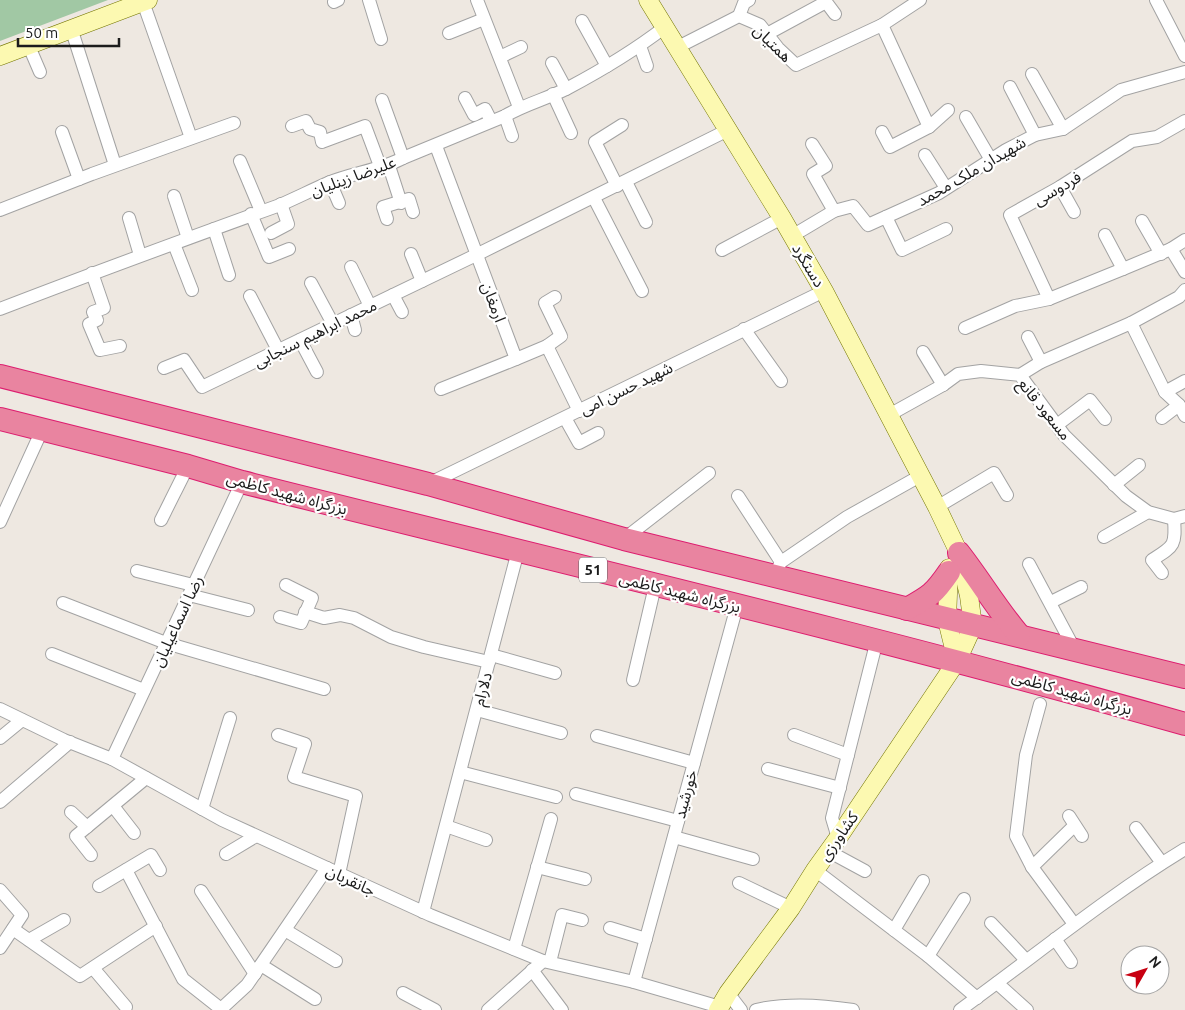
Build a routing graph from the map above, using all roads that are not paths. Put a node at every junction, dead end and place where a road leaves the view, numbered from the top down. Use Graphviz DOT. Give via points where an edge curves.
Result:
graph roads {
  1 [pos="369,0"];
  2 [pos="477,0"];
  3 [pos="648,0"];
  4 [pos="750,0"];
  5 [pos="920,0"];
  6 [pos="1156,0"];
  7 [pos="145,1"];
  8 [pos="835,14"];
  9 [pos="739,16"];
  10 [pos="484,19"];
  11 [pos="582,21"];
  12 [pos="882,25"];
  13 [pos="665,27"];
  14 [pos="71,28"];
  15 [pos="449,33"];
  16 [pos="767,34"];
  17 [pos="382,38"];
  18 [pos="28,44"];
  19 [pos="640,46"];
  20 [pos="522,47"];
  21 [pos="678,47"];
  22 [pos="0,56"];
  23 [pos="1185,56"];
  24 [pos="500,57"];
  25 [pos="552,62"];
  26 [pos="607,66"];
  27 [pos="647,66"];
  28 [pos="40,72"];
  29 [pos="1185,72"];
  30 [pos="1032,74"];
  31 [pos="1010,87"];
  32 [pos="566,89"];
  33 [pos="553,94"];
  34 [pos="465,98"];
  35 [pos="382,100"];
  36 [pos="519,108"];
  37 [pos="948,110"];
  38 [pos="505,116"];
  39 [pos="966,117"];
  40 [pos="491,121"];
  41 [pos="1185,121"];
  42 [pos="234,123"];
  43 [pos="622,125"];
  44 [pos="292,126"];
  45 [pos="929,127"];
  46 [pos="1063,129"];
  47 [pos="728,130"];
  48 [pos="62,132"];
  49 [pos="882,132"];
  50 [pos="572,133"];
  51 [pos="1035,135"];
  52 [pos="512,136"];
  53 [pos="191,138"];
  54 [pos="812,144"];
  55 [pos="436,146"];
  56 [pos="925,155"];
  57 [pos="403,158"];
  58 [pos="991,160"];
  59 [pos="240,161"];
  60 [pos="115,165"];
  61 [pos="385,166"];
  62 [pos="79,179"];
  63 [pos="330,182"];
  64 [pos="621,184"];
  65 [pos="1060,187"];
  66 [pos="946,188"];
  67 [pos="174,196"];
  68 [pos="594,198"];
  69 [pos="339,203"];
  70 [pos="401,203"];
  71 [pos="281,204"];
  72 [pos="0,210"];
  73 [pos="834,211"];
  74 [pos="256,212"];
  75 [pos="413,212"];
  76 [pos="1074,212"];
  77 [pos="886,217"];
  78 [pos="129,218"];
  79 [pos="782,218"];
  80 [pos="387,219"];
  81 [pos="1142,221"];
  82 [pos="646,222"];
  83 [pos="214,229"];
  84 [pos="946,229"];
  85 [pos="271,233"];
  86 [pos="1105,235"];
  87 [pos="792,236"];
  88 [pos="188,238"];
  89 [pos="1185,240"];
  90 [pos="174,244"];
  91 [pos="289,249"];
  92 [pos="722,250"];
  93 [pos="1166,251"];
  94 [pos="411,254"];
  95 [pos="140,255"];
  96 [pos="476,255"];
  97 [pos="351,267"];
  98 [pos="1123,270"];
  99 [pos="1185,272"];
  100 [pos="92,273"];
  101 [pos="229,275"];
  102 [pos="422,281"];
  103 [pos="311,283"];
  104 [pos="192,290"];
  105 [pos="1185,290"];
  106 [pos="642,291"];
  107 [pos="824,291"];
  108 [pos="393,295"];
  109 [pos="250,296"];
  110 [pos="555,297"];
  111 [pos="1049,299"];
  112 [pos="370,306"];
  113 [pos="0,310"];
  114 [pos="402,312"];
  115 [pos="351,315"];
  116 [pos="1130,323"];
  117 [pos="333,324"];
  118 [pos="965,328"];
  119 [pos="744,329"];
  120 [pos="355,330"];
  121 [pos="1028,337"];
  122 [pos="300,340"];
  123 [pos="120,346"];
  124 [pos="547,346"];
  125 [pos="278,350"];
  126 [pos="923,352"];
  127 [pos="516,359"];
  128 [pos="1041,362"];
  129 [pos="164,368"];
  130 [pos="317,372"];
  131 [pos="1020,375"];
  132 [pos="0,376"];
  133 [pos="781,381"];
  134 [pos="1185,381"];
  135 [pos="943,385"];
  136 [pos="441,389"];
  137 [pos="1165,392"];
  138 [pos="579,411"];
  139 [pos="1182,411"];
  140 [pos="889,416"];
  141 [pos="565,418"];
  142 [pos="1162,418"];
  143 [pos="0,419"];
  144 [pos="1105,419"];
  145 [pos="1057,426"];
  146 [pos="42,430"];
  147 [pos="598,433"];
  148 [pos="1138,465"];
  149 [pos="188,466"];
  150 [pos="709,474"];
  151 [pos="920,476"];
  152 [pos="242,482"];
  153 [pos="428,484"];
  154 [pos="1114,485"];
  155 [pos="1006,495"];
  156 [pos="738,496"];
  157 [pos="937,507"];
  158 [pos="1148,512"];
  159 [pos="1179,518"];
  160 [pos="161,520"];
  161 [pos="0,522"];
  162 [pos="1104,537"];
  163 [pos="624,540"];
  164 [pos="518,551"];
  165 [pos="953,555"];
  166 [pos="1029,564"];
  167 [pos="137,570"];
  168 [pos="777,570"];
  169 [pos="1162,573"];
  170 [pos="286,585"];
  171 [pos="655,586"];
  172 [pos="1082,587"];
  173 [pos="191,590"];
  174 [pos="1050,602"];
  175 [pos="63,603"];
  176 [pos="737,606"];
  177 [pos="907,609"];
  178 [pos="248,610"];
  179 [pos="305,612"];
  180 [pos="280,616"];
  181 [pos="947,620"];
  182 [pos="973,626"];
  183 [pos="1019,636"];
  184 [pos="877,640"];
  185 [pos="166,643"];
  186 [pos="1075,650"];
  187 [pos="52,654"];
  188 [pos="490,659"];
  189 [pos="957,661"];
  190 [pos="556,673"];
  191 [pos="1185,678"];
  192 [pos="633,680"];
  193 [pos="324,689"];
  194 [pos="144,690"];
  195 [pos="1040,704"];
  196 [pos="0,709"];
  197 [pos="477,710"];
  198 [pos="230,718"];
  199 [pos="22,720"];
  200 [pos="1185,724"];
  201 [pos="561,733"];
  202 [pos="278,735"];
  203 [pos="794,735"];
  204 [pos="597,736"];
  205 [pos="0,738"];
  206 [pos="70,742"];
  207 [pos="848,755"];
  208 [pos="112,759"];
  209 [pos="694,762"];
  210 [pos="768,769"];
  211 [pos="460,772"];
  212 [pos="146,778"];
  213 [pos="840,788"];
  214 [pos="576,794"];
  215 [pos="556,796"];
  216 [pos="0,802"];
  217 [pos="113,806"];
  218 [pos="202,809"];
  219 [pos="71,812"];
  220 [pos="551,819"];
  221 [pos="678,821"];
  222 [pos="446,826"];
  223 [pos="1075,826"];
  224 [pos="87,827"];
  225 [pos="1136,828"];
  226 [pos="134,833"];
  227 [pos="256,836"];
  228 [pos="674,837"];
  229 [pos="486,840"];
  230 [pos="833,845"];
  231 [pos="1185,849"];
  232 [pos="226,854"];
  233 [pos="91,855"];
  234 [pos="753,859"];
  235 [pos="1162,863"];
  236 [pos="537,867"];
  237 [pos="1032,867"];
  238 [pos="327,868"];
  239 [pos="126,870"];
  240 [pos="160,870"];
  241 [pos="815,870"];
  242 [pos="865,872"];
  243 [pos="339,874"];
  244 [pos="585,879"];
  245 [pos="923,881"];
  246 [pos="739,883"];
  247 [pos="98,886"];
  248 [pos="0,890"];
  249 [pos="201,892"];
  250 [pos="964,899"];
  251 [pos="792,908"];
  252 [pos="423,912"];
  253 [pos="64,920"];
  254 [pos="582,920"];
  255 [pos="992,923"];
  256 [pos="1074,924"];
  257 [pos="156,926"];
  258 [pos="13,928"];
  259 [pos="610,928"];
  260 [pos="285,930"];
  261 [pos="894,930"];
  262 [pos="1055,938"];
  263 [pos="646,939"];
  264 [pos="29,940"];
  265 [pos="0,948"];
  266 [pos="514,949"];
  267 [pos="928,956"];
  268 [pos="1026,960"];
  269 [pos="336,962"];
  270 [pos="546,962"];
  271 [pos="1071,962"];
  272 [pos="93,968"];
  273 [pos="258,970"];
  274 [pos="532,970"];
  275 [pos="634,982"];
  276 [pos="997,983"];
  277 [pos="404,993"];
  278 [pos="977,998"];
  279 [pos="315,999"];
  280 [pos="722,1003"];
  281 [pos="126,1007"];
  282 [pos="221,1010"];
  283 [pos="434,1010"];
  284 [pos="488,1010"];
  285 [pos="562,1010"];
  286 [pos="742,1010"];
  287 [pos="756,1010"];
  288 [pos="853,1010"];
  289 [pos="960,1010"];
  290 [pos="1027,1010"];
  1 -- 17 [label="street"];
  2 -- 10 [label="street"];
  3 -- 13 [label="street, دستگرد"];
  4 -- 9 [label="street" via="744,3"];
  5 -- 12 [label="street, همتیان"];
  6 -- 23 [label="street"];
  7 -- 14 [label="street"];
  7 -- 53 [label="street"];
  8 -- 16 [label="street" via="826,2"];
  9 -- 16 [label="street, همتیان" via="760,25"];
  9 -- 21 [label="street, همتیان"];
  10 -- 15 [label="street"];
  10 -- 24 [label="street"];
  11 -- 26 [label="street"];
  12 -- 16 [label="street, همتیان" via="796,65"];
  12 -- 45 [label="street"];
  13 -- 19 [label="street, علیرضا زینلیان"];
  13 -- 21 [label="street, دستگرد"];
  14 -- 18 [label="street"];
  14 -- 60 [label="street"];
  18 -- 22 [label="street"];
  18 -- 28 [label="street"];
  19 -- 26 [label="street, علیرضا زینلیان"];
  19 -- 27 [label="street"];
  20 -- 24 [label="street"];
  21 -- 47 [label="street, دستگرد"];
  24 -- 36 [label="street"];
  25 -- 32 [label="street"];
  26 -- 32 [label="street, علیرضا زینلیان"];
  29 -- 46 [label="street, شهیدان ملک محمد" via="1121,90"];
  30 -- 46 [label="street"];
  31 -- 51 [label="street"];
  32 -- 33 [label="street, علیرضا زینلیان"];
  33 -- 36 [label="street, علیرضا زینلیان"];
  33 -- 50 [label="street"];
  34 -- 40 [label="street" via="474,115 485,109"];
  35 -- 57 [label="street"];
  36 -- 38 [label="street, علیرضا زینلیان"];
  37 -- 45 [label="street"];
  38 -- 40 [label="street, علیرضا زینلیان"];
  38 -- 52 [label="street"];
  39 -- 58 [label="street"];
  40 -- 55 [label="street, علیرضا زینلیان"];
  41 -- 65 [label="street, فردوسی" via="1157,137 1132,141"];
  42 -- 53 [label="street"];
  43 -- 64 [label="street" via="595,142"];
  44 -- 61 [label="street" via="306,121 310,129 320,132 322,142 365,126"];
  45 -- 49 [label="street" via="890,146"];
  46 -- 51 [label="street, شهیدان ملک محمد"];
  47 -- 64 [label="street, محمد ابراهیم سنجابی"];
  47 -- 79 [label="street, دستگرد"];
  48 -- 62 [label="street"];
  51 -- 58 [label="street, شهیدان ملک محمد"];
  53 -- 60 [label="street"];
  54 -- 73 [label="street" via="826,166 813,174"];
  55 -- 57 [label="street, علیرضا زینلیان"];
  55 -- 96 [label="street, ارمغان"];
  56 -- 66 [label="street"];
  57 -- 61 [label="street, علیرضا زینلیان"];
  58 -- 66 [label="street, شهیدان ملک محمد"];
  59 -- 74 [label="street"];
  60 -- 62 [label="street"];
  61 -- 63 [label="street, علیرضا زینلیان"];
  61 -- 70 [label="street"];
  62 -- 72 [label="street"];
  63 -- 69 [label="street"];
  63 -- 71 [label="street, علیرضا زینلیان"];
  64 -- 68 [label="street, محمد ابراهیم سنجابی"];
  64 -- 82 [label="street"];
  65 -- 76 [label="street"];
  65 -- 111 [label="street, فردوسی" via="1010,215"];
  66 -- 77 [label="street, شهیدان ملک محمد"];
  67 -- 88 [label="street"];
  68 -- 96 [label="street, محمد ابراهیم سنجابی"];
  68 -- 106 [label="street"];
  70 -- 75 [label="street" via="409,200"];
  70 -- 80 [label="street" via="382,208"];
  71 -- 74 [label="street, علیرضا زینلیان"];
  71 -- 85 [label="street" via="288,224"];
  73 -- 77 [label="street, شهیدان ملک محمد" via="853,206 868,225"];
  73 -- 87 [label="street, شهیدان ملک محمد"];
  74 -- 83 [label="street, علیرضا زینلیان"];
  74 -- 91 [label="street" via="269,257"];
  77 -- 84 [label="street" via="902,250"];
  78 -- 95 [label="street"];
  79 -- 87 [label="street, دستگرد"];
  79 -- 92 [label="street"];
  81 -- 93 [label="street"];
  83 -- 88 [label="street, علیرضا زینلیان"];
  83 -- 101 [label="street"];
  86 -- 98 [label="street"];
  87 -- 107 [label="street, دستگرد"];
  88 -- 90 [label="street, علیرضا زینلیان"];
  89 -- 93 [label="street"];
  90 -- 95 [label="street, علیرضا زینلیان"];
  90 -- 104 [label="street"];
  93 -- 98 [label="street"];
  93 -- 99 [label="street"];
  94 -- 102 [label="street"];
  95 -- 100 [label="street, علیرضا زینلیان"];
  96 -- 102 [label="street, محمد ابراهیم سنجابی"];
  96 -- 127 [label="street, ارمغان"];
  97 -- 112 [label="street"];
  98 -- 111 [label="street"];
  100 -- 113 [label="street, علیرضا زینلیان"];
  100 -- 123 [label="street" via="104,308 93,312 97,320 89,324 100,350"];
  102 -- 108 [label="street, محمد ابراهیم سنجابی"];
  103 -- 117 [label="street"];
  105 -- 116 [label="street" via="1179,297"];
  107 -- 119 [label="street, شهید حسن امی"];
  107 -- 140 [label="street, دستگرد"];
  108 -- 112 [label="street, محمد ابراهیم سنجابی"];
  108 -- 114 [label="street"];
  109 -- 125 [label="street"];
  110 -- 124 [label="street" via="545,303 561,336"];
  111 -- 118 [label="street" via="1015,306"];
  112 -- 115 [label="street, محمد ابراهیم سنجابی"];
  115 -- 117 [label="street, محمد ابراهیم سنجابی"];
  115 -- 120 [label="street"];
  116 -- 128 [label="street"];
  116 -- 137 [label="street"];
  117 -- 122 [label="street, محمد ابراهیم سنجابی"];
  119 -- 133 [label="street"];
  119 -- 138 [label="street, شهید حسن امی"];
  121 -- 128 [label="street"];
  122 -- 125 [label="street, محمد ابراهیم سنجابی"];
  122 -- 130 [label="street"];
  124 -- 127 [label="street"];
  124 -- 138 [label="street"];
  125 -- 129 [label="street, محمد ابراهیم سنجابی" via="202,386 184,360"];
  126 -- 135 [label="street"];
  127 -- 136 [label="street"];
  128 -- 131 [label="street"];
  131 -- 135 [label="street, مسعود قانع" via="981,371 958,374"];
  131 -- 145 [label="street, مسعود قانع"];
  132 -- 153 [label="highway, 51"];
  134 -- 137 [label="street"];
  135 -- 140 [label="street, مسعود قانع"];
  137 -- 139 [label="street"];
  138 -- 141 [label="street, شهید حسن امی"];
  139 -- 142 [label="street"];
  140 -- 151 [label="street, دستگرد"];
  141 -- 147 [label="street" via="579,442"];
  141 -- 153 [label="street, شهید حسن امی"];
  143 -- 146 [label="highway, بزرگراه شهید کاظمی / 51"];
  144 -- 145 [label="street" via="1090,400"];
  145 -- 154 [label="street, مسعود قانع"];
  146 -- 149 [label="highway, بزرگراه شهید کاظمی / 51"];
  146 -- 161 [label="street"];
  148 -- 154 [label="street"];
  149 -- 152 [label="highway, بزرگراه شهید کاظمی / 51"];
  149 -- 160 [label="street"];
  150 -- 163 [label="street"];
  151 -- 157 [label="street, دستگرد"];
  151 -- 168 [label="street" via="847,517"];
  152 -- 164 [label="highway, بزرگراه شهید کاظمی / 51"];
  152 -- 173 [label="street, رضا اسماعیلیان"];
  153 -- 163 [label="highway, 51"];
  154 -- 158 [label="street, مسعود قانع"];
  155 -- 157 [label="street" via="994,472"];
  156 -- 168 [label="street"];
  157 -- 165 [label="street, دستگرد"];
  158 -- 159 [label="street, مسعود قانع"];
  158 -- 162 [label="street"];
  159 -- 169 [label="street" via="1176,538 1170,548 1152,560"];
  163 -- 168 [label="highway, 51"];
  164 -- 171 [label="highway, بزرگراه شهید کاظمی / 51"];
  164 -- 188 [label="street, دلارام"];
  165 -- 177 [label="highway" via="936,590"];
  165 -- 181 [label="street, دستگرد"];
  165 -- 182 [label="street, دستگرد" via="969,596"];
  165 -- 183 [label="highway" via="979,579"];
  166 -- 174 [label="street"];
  167 -- 173 [label="street"];
  168 -- 177 [label="highway, 51"];
  170 -- 179 [label="street" via="312,598"];
  171 -- 176 [label="highway, بزرگراه شهید کاظمی / 51"];
  171 -- 192 [label="street"];
  172 -- 174 [label="street"];
  173 -- 178 [label="street"];
  173 -- 185 [label="street, رضا اسماعیلیان"];
  174 -- 186 [label="street"];
  175 -- 185 [label="street"];
  176 -- 184 [label="highway, بزرگراه شهید کاظمی / 51"];
  176 -- 209 [label="street, خورشید"];
  177 -- 181 [label="highway, 51"];
  179 -- 180 [label="street" via="301,623"];
  179 -- 188 [label="street" via="324,618 340,615 354,618 391,637 424,647"];
  181 -- 182 [label="highway, 51"];
  181 -- 189 [label="street, دستگرد"];
  182 -- 183 [label="highway, 51"];
  182 -- 189 [label="street, کشاورزی"];
  183 -- 186 [label="highway, 51"];
  184 -- 189 [label="highway, بزرگراه شهید کاظمی / 51"];
  184 -- 207 [label="street"];
  185 -- 193 [label="street"];
  185 -- 194 [label="street, رضا اسماعیلیان"];
  186 -- 191 [label="highway, 51"];
  187 -- 194 [label="street"];
  188 -- 190 [label="street"];
  188 -- 197 [label="street, دلارام"];
  189 -- 200 [label="highway, بزرگراه شهید کاظمی / 51"];
  189 -- 230 [label="street, کشاورزی"];
  194 -- 208 [label="street, رضا اسماعیلیان"];
  195 -- 237 [label="street" via="1026,755 1016,836"];
  196 -- 199 [label="street, جانقربان"];
  197 -- 201 [label="street"];
  197 -- 211 [label="street, دلارام"];
  198 -- 218 [label="street"];
  199 -- 205 [label="street"];
  199 -- 206 [label="street, جانقربان"];
  202 -- 243 [label="street" via="305,744 294,777 356,796"];
  203 -- 207 [label="street"];
  204 -- 209 [label="street"];
  206 -- 208 [label="street, جانقربان"];
  206 -- 216 [label="street"];
  207 -- 213 [label="street"];
  208 -- 212 [label="street, جانقربان"];
  209 -- 221 [label="street, خورشید"];
  210 -- 213 [label="street"];
  211 -- 215 [label="street"];
  211 -- 222 [label="street, دلارام"];
  212 -- 217 [label="street"];
  212 -- 218 [label="street, جانقربان"];
  213 -- 230 [label="street" via="832,818"];
  214 -- 221 [label="street"];
  217 -- 224 [label="street"];
  217 -- 226 [label="street"];
  218 -- 227 [label="street, جانقربان"];
  219 -- 224 [label="street"];
  220 -- 236 [label="street"];
  221 -- 228 [label="street, خورشید"];
  222 -- 229 [label="street"];
  222 -- 252 [label="street, دلارام"];
  223 -- 237 [label="street"];
  224 -- 233 [label="street" via="76,836"];
  225 -- 235 [label="street"];
  227 -- 232 [label="street"];
  227 -- 238 [label="street, جانقربان"];
  228 -- 234 [label="street"];
  228 -- 263 [label="street, خورشید"];
  230 -- 241 [label="street, کشاورزی"];
  230 -- 242 [label="street"];
  231 -- 235 [label="street"];
  235 -- 256 [label="street"];
  236 -- 244 [label="street"];
  236 -- 266 [label="street"];
  237 -- 256 [label="street"];
  238 -- 243 [label="street, جانقربان"];
  238 -- 260 [label="street"];
  239 -- 240 [label="street" via="151,855"];
  239 -- 247 [label="street"];
  239 -- 257 [label="street"];
  241 -- 251 [label="street, کشاورزی"];
  241 -- 261 [label="street"];
  243 -- 252 [label="street, جانقربان"];
  245 -- 261 [label="street"];
  246 -- 251 [label="street"];
  248 -- 258 [label="street" via="22,915"];
  249 -- 273 [label="street"];
  250 -- 267 [label="street"];
  251 -- 280 [label="street, کشاورزی"];
  252 -- 266 [label="street, جانقربان"];
  253 -- 264 [label="street"];
  254 -- 270 [label="street" via="562,915"];
  255 -- 268 [label="street"];
  256 -- 262 [label="street"];
  257 -- 272 [label="street"];
  257 -- 282 [label="street" via="183,979"];
  258 -- 264 [label="street"];
  258 -- 265 [label="street"];
  259 -- 263 [label="street"];
  260 -- 269 [label="street"];
  260 -- 273 [label="street"];
  261 -- 267 [label="street"];
  262 -- 268 [label="street"];
  262 -- 271 [label="street"];
  263 -- 275 [label="street, خورشید"];
  264 -- 272 [label="street" via="80,976"];
  266 -- 270 [label="street, جانقربان"];
  267 -- 278 [label="street"];
  268 -- 276 [label="street"];
  270 -- 274 [label="street"];
  270 -- 275 [label="street, جانقربان"];
  272 -- 281 [label="street"];
  273 -- 279 [label="street"];
  273 -- 282 [label="street"];
  274 -- 284 [label="street"];
  274 -- 285 [label="street"];
  275 -- 280 [label="street, جانقربان"];
  276 -- 278 [label="street"];
  276 -- 290 [label="street"];
  277 -- 283 [label="street"];
  278 -- 289 [label="street"];
  280 -- 286 [label="street"];
  287 -- 288 [label="street" via="776,1006"];
}
